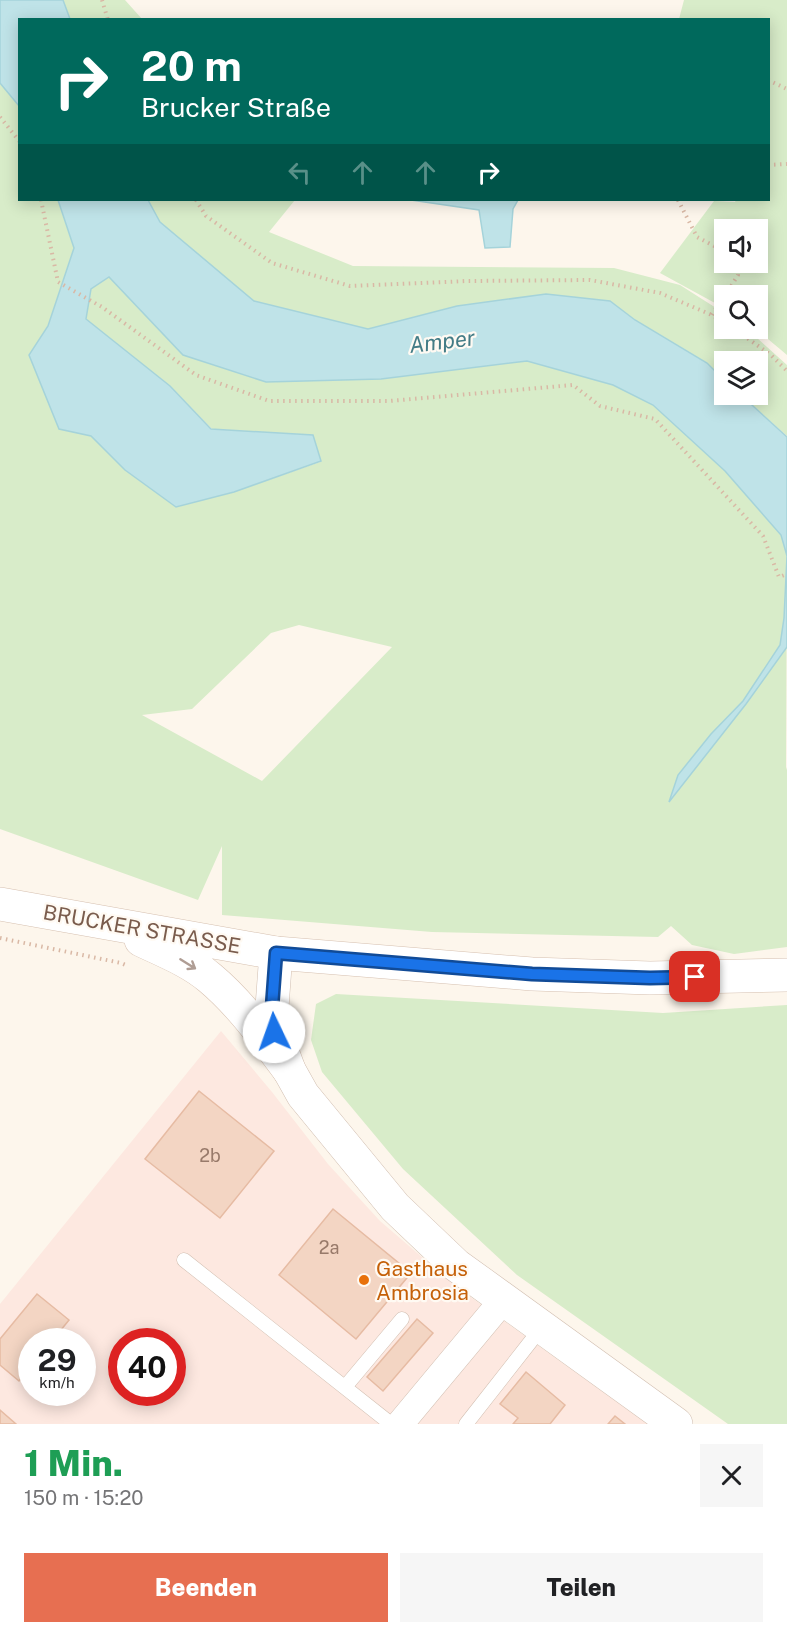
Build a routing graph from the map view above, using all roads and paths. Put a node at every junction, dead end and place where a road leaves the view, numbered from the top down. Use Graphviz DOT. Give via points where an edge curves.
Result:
graph roads {
  1 [pos="102,0"];
  2 [pos="107,18"];
  3 [pos="770,81"];
  4 [pos="787,89"];
  5 [pos="0,117"];
  6 [pos="18,140"];
  7 [pos="787,164"];
  8 [pos="770,165"];
  9 [pos="41,201"];
  10 [pos="197,201"];
  11 [pos="679,201"];
  12 [pos="714,246"];
  13 [pos="714,312"];
  14 [pos="712,315"];
  15 [pos="748,339"];
  16 [pos="787,372"];
  17 [pos="787,574"];
  18 [pos="0,904"];
  19 [pos="97,922"];
  20 [pos="0,938"];
  21 [pos="276,953"];
  22 [pos="131,967"];
  23 [pos="787,975"];
  24 [pos="289,1070"];
  25 [pos="184,1260"];
  26 [pos="504,1299"];
  27 [pos="402,1319"];
  28 [pos="542,1327"];
  29 [pos="345,1388"];
  30 [pos="391,1424"];
  31 [pos="400,1424"];
  32 [pos="466,1424"];
  33 [pos="676,1424"];
  1 -- 2 [label="path"];
  3 -- 4 [label="path"];
  5 -- 6 [label="path"];
  7 -- 8 [label="path"];
  9 -- 17 [label="path" via="58,282 102,307 196,375 269,401 389,401 573,385 600,406 655,419 763,536 779,576"];
  10 -- 14 [label="path" via="206,216 272,263 350,286 590,280 660,293"];
  11 -- 12 [label="path" via="697,237"];
  13 -- 14 [label="path"];
  15 -- 16 [label="path"];
  18 -- 19 [label="main road, BRUCKER STRASSE"];
  19 -- 21 [label="main road, BRUCKER STRASSE"];
  19 -- 24 [label="main road, one-way" via="178,957 209,977 239,1005"];
  20 -- 22 [label="path"];
  21 -- 23 [label="main road, BRUCKER STRASSE" via="532,974 650,978"];
  21 -- 24 [label="main road" via="274,1032"];
  24 -- 26 [label="main road" via="303,1095 394,1207 456,1265"];
  25 -- 29 [label="lane"];
  26 -- 28 [label="main road"];
  26 -- 31 [label="street"];
  27 -- 29 [label="lane"];
  28 -- 32 [label="lane"];
  28 -- 33 [label="main road"];
  29 -- 30 [label="lane"];
}
